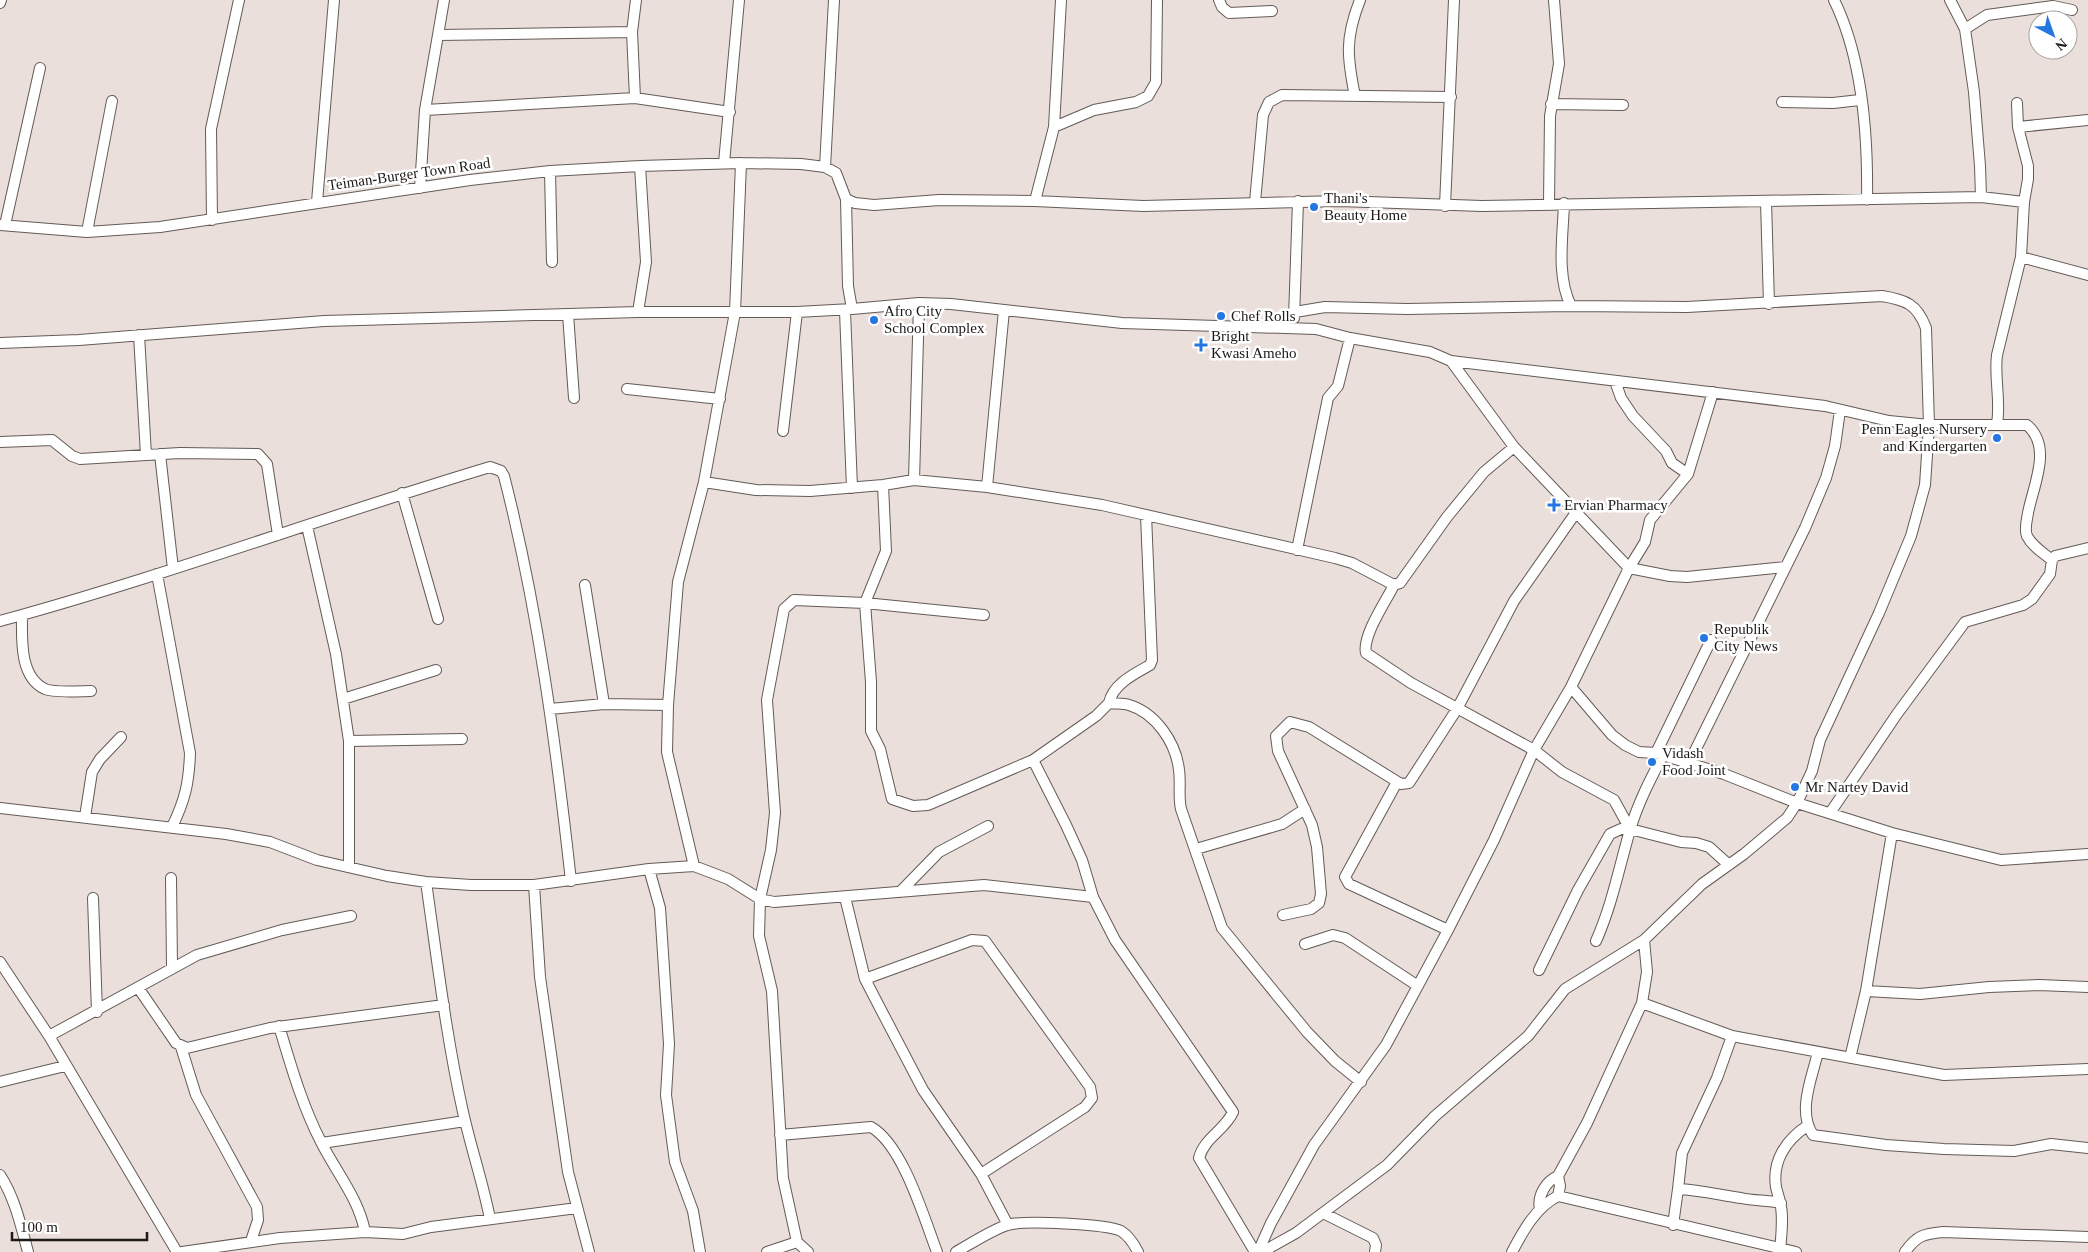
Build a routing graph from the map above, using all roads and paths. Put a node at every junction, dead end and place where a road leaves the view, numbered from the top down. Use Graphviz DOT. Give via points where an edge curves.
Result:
graph roads {
  1 [pos="239,0"];
  2 [pos="334,0"];
  3 [pos="444,0"];
  4 [pos="636,0"];
  5 [pos="739,0"];
  6 [pos="834,0"];
  7 [pos="1061,0"];
  8 [pos="1157,0"];
  9 [pos="1219,0"];
  10 [pos="1360,0"];
  11 [pos="1454,0"];
  12 [pos="1554,0"];
  13 [pos="1834,0"];
  14 [pos="1950,0"];
  15 [pos="2072,10"];
  16 [pos="1272,11"];
  17 [pos="1965,29"];
  18 [pos="632,32"];
  19 [pos="438,35"];
  20 [pos="40,68"];
  21 [pos="1355,96"];
  22 [pos="635,98"];
  23 [pos="1451,98"];
  24 [pos="1860,100"];
  25 [pos="112,101"];
  26 [pos="1782,102"];
  27 [pos="2017,103"];
  28 [pos="1552,104"];
  29 [pos="1623,105"];
  30 [pos="424,110"];
  31 [pos="730,112"];
  32 [pos="2088,120"];
  33 [pos="1054,127"];
  34 [pos="2018,127"];
  35 [pos="724,163"];
  36 [pos="741,163"];
  37 [pos="640,166"];
  38 [pos="825,168"];
  39 [pos="550,171"];
  40 [pos="420,188"];
  41 [pos="1980,197"];
  42 [pos="846,198"];
  43 [pos="1867,200"];
  44 [pos="1035,201"];
  45 [pos="1298,201"];
  46 [pos="1766,201"];
  47 [pos="317,202"];
  48 [pos="1254,202"];
  49 [pos="2024,202"];
  50 [pos="1549,203"];
  51 [pos="1564,203"];
  52 [pos="1445,206"];
  53 [pos="212,220"];
  54 [pos="3,225"];
  55 [pos="87,232"];
  56 [pos="2021,257"];
  57 [pos="552,262"];
  58 [pos="2088,275"];
  59 [pos="919,303"];
  60 [pos="1769,304"];
  61 [pos="1571,306"];
  62 [pos="849,310"];
  63 [pos="1004,310"];
  64 [pos="638,312"];
  65 [pos="735,312"];
  66 [pos="797,312"];
  67 [pos="1295,312"];
  68 [pos="568,314"];
  69 [pos="1294,328"];
  70 [pos="139,335"];
  71 [pos="1350,338"];
  72 [pos="0,343"];
  73 [pos="1451,361"];
  74 [pos="1615,381"];
  75 [pos="628,388"];
  76 [pos="1714,392"];
  77 [pos="574,398"];
  78 [pos="720,399"];
  79 [pos="1840,410"];
  80 [pos="1997,424"];
  81 [pos="1929,425"];
  82 [pos="783,432"];
  83 [pos="0,442"];
  84 [pos="1514,447"];
  85 [pos="160,454"];
  86 [pos="146,455"];
  87 [pos="1688,474"];
  88 [pos="914,480"];
  89 [pos="704,482"];
  90 [pos="883,485"];
  91 [pos="987,487"];
  92 [pos="852,488"];
  93 [pos="402,492"];
  94 [pos="1577,511"];
  95 [pos="1146,515"];
  96 [pos="307,526"];
  97 [pos="278,535"];
  98 [pos="2088,548"];
  99 [pos="1297,550"];
  100 [pos="2052,560"];
  101 [pos="1785,567"];
  102 [pos="1629,568"];
  103 [pos="173,569"];
  104 [pos="157,574"];
  105 [pos="585,585"];
  106 [pos="1394,585"];
  107 [pos="865,603"];
  108 [pos="22,615"];
  109 [pos="984,615"];
  110 [pos="438,619"];
  111 [pos="0,621"];
  112 [pos="1711,640"];
  113 [pos="436,670"];
  114 [pos="1571,687"];
  115 [pos="91,691"];
  116 [pos="343,699"];
  117 [pos="1109,703"];
  118 [pos="604,704"];
  119 [pos="668,705"];
  120 [pos="550,709"];
  121 [pos="1456,709"];
  122 [pos="120,737"];
  123 [pos="462,739"];
  124 [pos="349,741"];
  125 [pos="1534,750"];
  126 [pos="1660,754"];
  127 [pos="1033,760"];
  128 [pos="1689,763"];
  129 [pos="1397,782"];
  130 [pos="1797,804"];
  131 [pos="0,808"];
  132 [pos="1305,809"];
  133 [pos="1830,813"];
  134 [pos="85,817"];
  135 [pos="988,826"];
  136 [pos="172,827"];
  137 [pos="1630,829"];
  138 [pos="1892,833"];
  139 [pos="1196,849"];
  140 [pos="2088,854"];
  141 [pos="1729,865"];
  142 [pos="694,866"];
  143 [pos="349,867"];
  144 [pos="649,868"];
  145 [pos="171,878"];
  146 [pos="571,880"];
  147 [pos="426,882"];
  148 [pos="534,885"];
  149 [pos="900,892"];
  150 [pos="845,897"];
  151 [pos="1093,897"];
  152 [pos="93,898"];
  153 [pos="760,899"];
  154 [pos="1282,915"];
  155 [pos="351,916"];
  156 [pos="1448,930"];
  157 [pos="1644,940"];
  158 [pos="1596,941"];
  159 [pos="1305,944"];
  160 [pos="0,962"];
  161 [pos="172,967"];
  162 [pos="1539,970"];
  163 [pos="865,979"];
  164 [pos="1418,986"];
  165 [pos="2088,987"];
  166 [pos="139,989"];
  167 [pos="1866,991"];
  168 [pos="1642,1003"];
  169 [pos="444,1005"];
  170 [pos="98,1012"];
  171 [pos="280,1026"];
  172 [pos="49,1036"];
  173 [pos="1732,1036"];
  174 [pos="181,1047"];
  175 [pos="1818,1052"];
  176 [pos="1850,1058"];
  177 [pos="65,1066"];
  178 [pos="2088,1069"];
  179 [pos="0,1082"];
  180 [pos="1361,1082"];
  181 [pos="465,1121"];
  182 [pos="1807,1126"];
  183 [pos="780,1135"];
  184 [pos="322,1144"];
  185 [pos="2088,1148"];
  186 [pos="981,1174"];
  187 [pos="0,1175"];
  188 [pos="1558,1176"];
  189 [pos="1678,1189"];
  190 [pos="1558,1196"];
  191 [pos="1781,1203"];
  192 [pos="577,1208"];
  193 [pos="1540,1209"];
  194 [pos="1323,1213"];
  195 [pos="490,1219"];
  196 [pos="1008,1225"];
  197 [pos="1673,1225"];
  198 [pos="365,1232"];
  199 [pos="2088,1237"];
  200 [pos="251,1241"];
  201 [pos="797,1242"];
  202 [pos="1780,1250"];
  203 [pos="28,1252"];
  204 [pos="177,1252"];
  205 [pos="182,1252"];
  206 [pos="589,1252"];
  207 [pos="700,1252"];
  208 [pos="767,1252"];
  209 [pos="808,1252"];
  210 [pos="937,1252"];
  211 [pos="956,1252"];
  212 [pos="1138,1252"];
  213 [pos="1257,1252"];
  214 [pos="1262,1252"];
  215 [pos="1375,1252"];
  216 [pos="1512,1252"];
  217 [pos="1796,1252"];
  218 [pos="1905,1252"];
  1 -- 53 [label="street" via="210,129"];
  2 -- 47 [label="street"];
  3 -- 19 [label="street"];
  4 -- 18 [label="street"];
  5 -- 31 [label="street"];
  6 -- 38 [label="street"];
  7 -- 33 [label="street"];
  8 -- 33 [label="street" via="1156,82 1148,96 1136,102 1094,110"];
  9 -- 16 [label="street" via="1229,13"];
  10 -- 21 [label="street" via="1350,24 1348,42"];
  11 -- 23 [label="street"];
  12 -- 28 [label="street" via="1558,64"];
  13 -- 24 [label="street" via="1847,34"];
  14 -- 17 [label="street"];
  15 -- 17 [label="street" via="2053,6 1987,15"];
  17 -- 41 [label="street" via="1974,92"];
  18 -- 19 [label="street"];
  18 -- 22 [label="street"];
  19 -- 30 [label="street"];
  20 -- 54 [label="street"];
  21 -- 23 [label="street"];
  21 -- 48 [label="street" via="1282,95 1269,102 1263,115"];
  22 -- 30 [label="street"];
  22 -- 31 [label="street"];
  23 -- 52 [label="street"];
  24 -- 26 [label="street"];
  24 -- 43 [label="street" via="1868,145"];
  25 -- 55 [label="street"];
  27 -- 34 [label="street"];
  28 -- 29 [label="street"];
  28 -- 50 [label="street"];
  30 -- 40 [label="street"];
  31 -- 35 [label="street"];
  32 -- 34 [label="street"];
  33 -- 44 [label="street"];
  34 -- 49 [label="street" via="2028,166"];
  35 -- 36 [label="street, Teiman-Burger Town Road"];
  35 -- 37 [label="street, Teiman-Burger Town Road"];
  36 -- 38 [label="street, Teiman-Burger Town Road" via="801,164"];
  36 -- 65 [label="street"];
  37 -- 39 [label="street, Teiman-Burger Town Road"];
  37 -- 64 [label="street" via="646,262"];
  38 -- 42 [label="street" via="836,173"];
  39 -- 40 [label="street, Teiman-Burger Town Road"];
  39 -- 57 [label="street"];
  40 -- 47 [label="street, Teiman-Burger Town Road"];
  41 -- 43 [label="street"];
  41 -- 49 [label="street"];
  42 -- 44 [label="street" via="855,203 874,205 939,200"];
  42 -- 62 [label="street"];
  43 -- 46 [label="street"];
  44 -- 48 [label="street" via="1143,206"];
  45 -- 48 [label="street"];
  45 -- 52 [label="street"];
  45 -- 67 [label="street"];
  46 -- 51 [label="street"];
  46 -- 60 [label="street"];
  47 -- 53 [label="street, Teiman-Burger Town Road"];
  49 -- 56 [label="street"];
  50 -- 51 [label="street"];
  50 -- 52 [label="street"];
  51 -- 61 [label="street" via="1562,275 1564,291"];
  53 -- 55 [label="street, Teiman-Burger Town Road"];
  54 -- 55 [label="street, Teiman-Burger Town Road"];
  56 -- 58 [label="street"];
  56 -- 80 [label="street" via="1997,355"];
  59 -- 62 [label="street"];
  59 -- 63 [label="street"];
  59 -- 88 [label="street"];
  60 -- 61 [label="street"];
  60 -- 81 [label="street" via="1882,296 1905,300 1922,318 1926,328"];
  61 -- 67 [label="street" via="1325,307"];
  62 -- 66 [label="street"];
  62 -- 92 [label="street"];
  63 -- 69 [label="street" via="1122,323"];
  63 -- 91 [label="street"];
  64 -- 65 [label="street"];
  64 -- 68 [label="street"];
  65 -- 66 [label="street"];
  65 -- 78 [label="street"];
  66 -- 82 [label="street"];
  67 -- 69 [label="street"];
  68 -- 70 [label="street" via="324,321"];
  68 -- 77 [label="street"];
  69 -- 71 [label="street" via="1316,329"];
  70 -- 72 [label="street"];
  70 -- 86 [label="street"];
  71 -- 73 [label="street" via="1430,352"];
  71 -- 99 [label="street" via="1338,386 1328,398"];
  73 -- 74 [label="street"];
  73 -- 84 [label="street"];
  74 -- 76 [label="street"];
  74 -- 87 [label="street" via="1633,416 1666,451 1672,463"];
  75 -- 78 [label="street"];
  76 -- 79 [label="street"];
  76 -- 87 [label="street"];
  78 -- 89 [label="street"];
  79 -- 81 [label="street" via="1889,421"];
  79 -- 101 [label="street" via="1826,478"];
  80 -- 81 [label="street"];
  80 -- 100 [label="street" via="2027,425 2036,435 2040,465 2026,535"];
  81 -- 130 [label="street" via="1925,485 1911,536 1820,740 1812,771"];
  83 -- 86 [label="street" via="52,440 80,459"];
  84 -- 94 [label="street"];
  84 -- 106 [label="street" via="1484,472 1400,583"];
  85 -- 86 [label="street"];
  85 -- 97 [label="street" via="258,454 267,464"];
  85 -- 103 [label="street"];
  87 -- 102 [label="street" via="1650,520 1645,542"];
  88 -- 90 [label="street"];
  88 -- 91 [label="street"];
  89 -- 92 [label="street" via="756,490"];
  89 -- 119 [label="street" via="678,582"];
  90 -- 92 [label="street"];
  90 -- 107 [label="street" via="886,551"];
  91 -- 95 [label="street"];
  93 -- 96 [label="street"];
  93 -- 110 [label="street"];
  93 -- 120 [label="street" via="490,467 504,476 523,551"];
  94 -- 102 [label="street"];
  94 -- 121 [label="street" via="1514,601"];
  95 -- 99 [label="street"];
  95 -- 117 [label="street" via="1152,660 1150,665 1121,683 1110,696"];
  96 -- 97 [label="street"];
  96 -- 116 [label="street"];
  97 -- 103 [label="street"];
  98 -- 100 [label="street" via="2055,556"];
  99 -- 106 [label="street" via="1352,564"];
  100 -- 133 [label="street" via="2050,574 2032,599 2023,605 1965,622"];
  101 -- 102 [label="street" via="1687,577"];
  101 -- 128 [label="street"];
  102 -- 114 [label="street"];
  103 -- 104 [label="street"];
  104 -- 108 [label="street"];
  104 -- 136 [label="street" via="190,753 189,782"];
  105 -- 118 [label="street"];
  106 -- 121 [label="street" via="1368,635 1366,652"];
  107 -- 109 [label="street"];
  107 -- 127 [label="street" via="871,731 880,749 892,799 913,806 928,805"];
  107 -- 153 [label="street" via="794,600 784,609 767,700 775,813"];
  108 -- 111 [label="street"];
  108 -- 115 [label="street" via="22,650 34,680 46,690"];
  112 -- 126 [label="street"];
  113 -- 116 [label="street"];
  114 -- 125 [label="street"];
  114 -- 126 [label="street" via="1612,735 1625,745 1639,752"];
  116 -- 124 [label="street"];
  117 -- 127 [label="street" via="1096,716"];
  117 -- 139 [label="street" via="1130,705 1155,719 1164,732 1179,769 1178,795"];
  118 -- 119 [label="street"];
  118 -- 120 [label="street"];
  119 -- 142 [label="street" via="667,752"];
  120 -- 146 [label="street"];
  121 -- 125 [label="street"];
  121 -- 129 [label="street" via="1409,783"];
  122 -- 134 [label="street" via="92,772"];
  123 -- 124 [label="street"];
  124 -- 143 [label="street"];
  125 -- 137 [label="street" via="1562,772 1614,800"];
  125 -- 156 [label="street" via="1494,840"];
  126 -- 128 [label="street"];
  126 -- 137 [label="street"];
  127 -- 151 [label="street" via="1082,860"];
  128 -- 130 [label="street"];
  129 -- 132 [label="street" via="1309,727 1290,722 1276,736 1278,751"];
  129 -- 156 [label="street" via="1345,877 1349,884"];
  130 -- 133 [label="street"];
  130 -- 141 [label="street" via="1777,828"];
  131 -- 134 [label="street"];
  132 -- 139 [label="street" via="1282,824"];
  132 -- 154 [label="street" via="1317,847 1321,894 1319,903 1311,909"];
  133 -- 138 [label="street"];
  134 -- 136 [label="street"];
  135 -- 149 [label="street" via="939,852"];
  136 -- 143 [label="street" via="270,842 316,860"];
  137 -- 141 [label="street" via="1681,842 1696,842 1709,847"];
  137 -- 158 [label="street" via="1612,901"];
  137 -- 162 [label="street" via="1610,834 1602,845"];
  138 -- 140 [label="street" via="2001,860"];
  138 -- 167 [label="street"];
  139 -- 180 [label="street" via="1222,928 1307,1032"];
  141 -- 157 [label="street" via="1702,884"];
  142 -- 144 [label="street"];
  142 -- 153 [label="street" via="728,879"];
  143 -- 147 [label="street"];
  144 -- 146 [label="street"];
  144 -- 207 [label="street" via="660,908 669,1044 666,1094 675,1162 693,1211"];
  145 -- 161 [label="street"];
  146 -- 148 [label="street"];
  147 -- 148 [label="street"];
  147 -- 169 [label="street"];
  148 -- 192 [label="street" via="540,977 568,1172"];
  149 -- 150 [label="street"];
  149 -- 151 [label="street" via="984,885"];
  150 -- 153 [label="street" via="774,902"];
  150 -- 163 [label="street"];
  151 -- 213 [label="street" via="1115,940 1233,1112 1228,1122 1202,1148 1200,1158"];
  152 -- 170 [label="street"];
  153 -- 183 [label="street" via="759,936 774,1009"];
  155 -- 161 [label="street" via="282,930 197,955"];
  156 -- 164 [label="street"];
  157 -- 168 [label="street" via="1647,972"];
  157 -- 194 [label="street" via="1565,989 1528,1036 1435,1116 1387,1165"];
  159 -- 164 [label="street" via="1333,935 1344,938"];
  160 -- 172 [label="street"];
  161 -- 166 [label="street"];
  163 -- 186 [label="street" via="923,1090"];
  163 -- 186 [label="street" via="972,940 985,941 1090,1088 1092,1098 1085,1107"];
  164 -- 180 [label="street" via="1386,1045"];
  165 -- 167 [label="street" via="1990,987 1920,994"];
  166 -- 170 [label="street"];
  166 -- 174 [label="street"];
  167 -- 176 [label="street"];
  168 -- 173 [label="street"];
  168 -- 188 [label="street" via="1588,1123"];
  169 -- 171 [label="street"];
  169 -- 181 [label="street"];
  170 -- 172 [label="street"];
  171 -- 174 [label="street"];
  171 -- 184 [label="street" via="300,1098"];
  172 -- 177 [label="street"];
  173 -- 175 [label="street"];
  173 -- 189 [label="street" via="1717,1078 1682,1153"];
  174 -- 200 [label="street" via="196,1095 257,1207 258,1220"];
  175 -- 176 [label="street"];
  175 -- 182 [label="street" via="1808,1091"];
  176 -- 178 [label="street" via="1944,1075"];
  177 -- 179 [label="street"];
  177 -- 204 [label="street"];
  180 -- 213 [label="street" via="1314,1145"];
  181 -- 184 [label="street"];
  181 -- 195 [label="street"];
  182 -- 185 [label="street" via="1813,1135 1820,1137 1886,1145 2004,1151 2051,1144"];
  182 -- 191 [label="street" via="1793,1135 1781,1152 1775,1174"];
  183 -- 201 [label="street" via="783,1178"];
  183 -- 210 [label="street" via="871,1127 882,1133 898,1156"];
  184 -- 198 [label="street" via="358,1205"];
  186 -- 196 [label="street"];
  187 -- 203 [label="street" via="16,1209"];
  188 -- 190 [label="street"];
  188 -- 193 [label="street" via="1544,1188 1538,1203"];
  189 -- 191 [label="street"];
  189 -- 197 [label="street"];
  190 -- 193 [label="street"];
  190 -- 197 [label="street"];
  191 -- 202 [label="street"];
  192 -- 195 [label="street"];
  192 -- 206 [label="street"];
  193 -- 216 [label="street"];
  194 -- 214 [label="street"];
  194 -- 215 [label="street" via="1373,1238"];
  195 -- 198 [label="street" via="404,1234"];
  196 -- 211 [label="street"];
  196 -- 212 [label="street" via="1108,1227 1122,1232"];
  197 -- 202 [label="street"];
  198 -- 200 [label="street"];
  199 -- 218 [label="street" via="1943,1232 1915,1239"];
  200 -- 205 [label="street"];
  201 -- 208 [label="street"];
  201 -- 209 [label="street"];
  202 -- 217 [label="street"];
}
